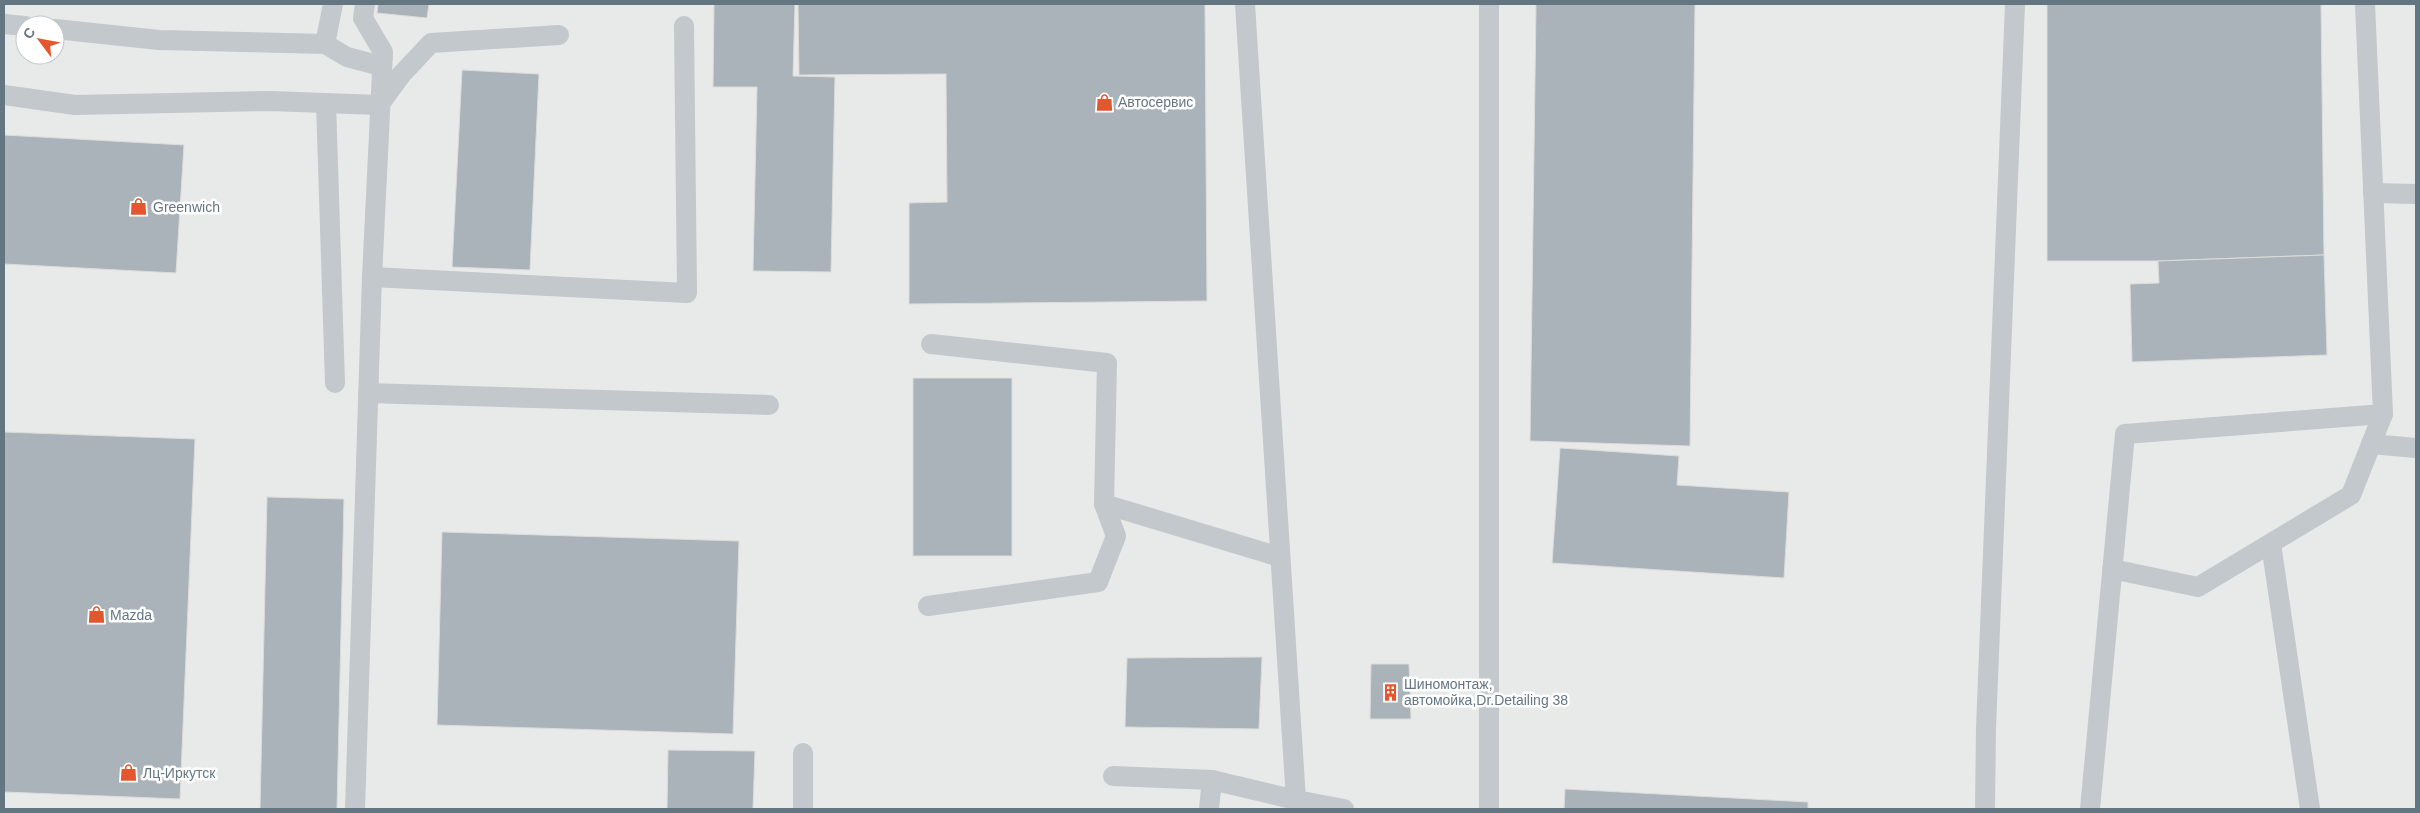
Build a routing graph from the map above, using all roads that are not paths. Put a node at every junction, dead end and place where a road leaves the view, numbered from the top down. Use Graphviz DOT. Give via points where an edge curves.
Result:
graph roads {
  1 [pos="333,4"];
  2 [pos="365,4"];
  3 [pos="1245,4"];
  4 [pos="1489,4"];
  5 [pos="2015,4"];
  6 [pos="2365,4"];
  7 [pos="684,26"];
  8 [pos="65,31"];
  9 [pos="559,35"];
  10 [pos="325,44"];
  11 [pos="381,66"];
  12 [pos="4,96"];
  13 [pos="326,103"];
  14 [pos="379,105"];
  15 [pos="2373,192"];
  16 [pos="2416,194"];
  17 [pos="372,276"];
  18 [pos="932,344"];
  19 [pos="335,384"];
  20 [pos="368,393"];
  21 [pos="769,405"];
  22 [pos="2383,414"];
  23 [pos="2372,444"];
  24 [pos="2416,448"];
  25 [pos="1104,504"];
  26 [pos="2271,544"];
  27 [pos="1280,557"];
  28 [pos="2112,569"];
  29 [pos="928,606"];
  30 [pos="803,753"];
  31 [pos="1113,776"];
  32 [pos="1212,780"];
  33 [pos="1296,800"];
  34 [pos="355,809"];
  35 [pos="803,809"];
  36 [pos="1209,809"];
  37 [pos="1344,809"];
  38 [pos="1490,809"];
  39 [pos="1986,809"];
  40 [pos="2090,809"];
  41 [pos="2310,809"];
  1 -- 10 [label="lane"];
  2 -- 11 [label="lane" via="363,18 383,52"];
  3 -- 27 [label="lane"];
  4 -- 38 [label="lane"];
  5 -- 39 [label="lane" via="1986,728"];
  6 -- 15 [label="lane"];
  7 -- 17 [label="lane" via="687,293"];
  8 -- 10 [label="lane" via="159,40"];
  9 -- 14 [label="lane" via="431,43 400,75"];
  10 -- 11 [label="lane" via="347,57"];
  11 -- 14 [label="lane"];
  12 -- 13 [label="lane" via="75,105"];
  13 -- 14 [label="lane"];
  13 -- 19 [label="lane"];
  14 -- 17 [label="lane"];
  15 -- 16 [label="lane"];
  15 -- 22 [label="lane"];
  17 -- 20 [label="lane"];
  18 -- 25 [label="lane" via="1107,363"];
  20 -- 21 [label="lane"];
  20 -- 34 [label="lane"];
  22 -- 23 [label="lane"];
  22 -- 28 [label="lane" via="2125,434"];
  23 -- 24 [label="lane"];
  23 -- 26 [label="lane" via="2351,495"];
  25 -- 27 [label="lane"];
  25 -- 29 [label="lane" via="1116,536 1098,582"];
  26 -- 28 [label="lane" via="2198,587"];
  26 -- 41 [label="lane"];
  27 -- 33 [label="lane"];
  28 -- 40 [label="lane"];
  30 -- 35 [label="lane"];
  31 -- 32 [label="lane"];
  32 -- 33 [label="lane"];
  32 -- 36 [label="lane"];
  33 -- 37 [label="lane"];
}
